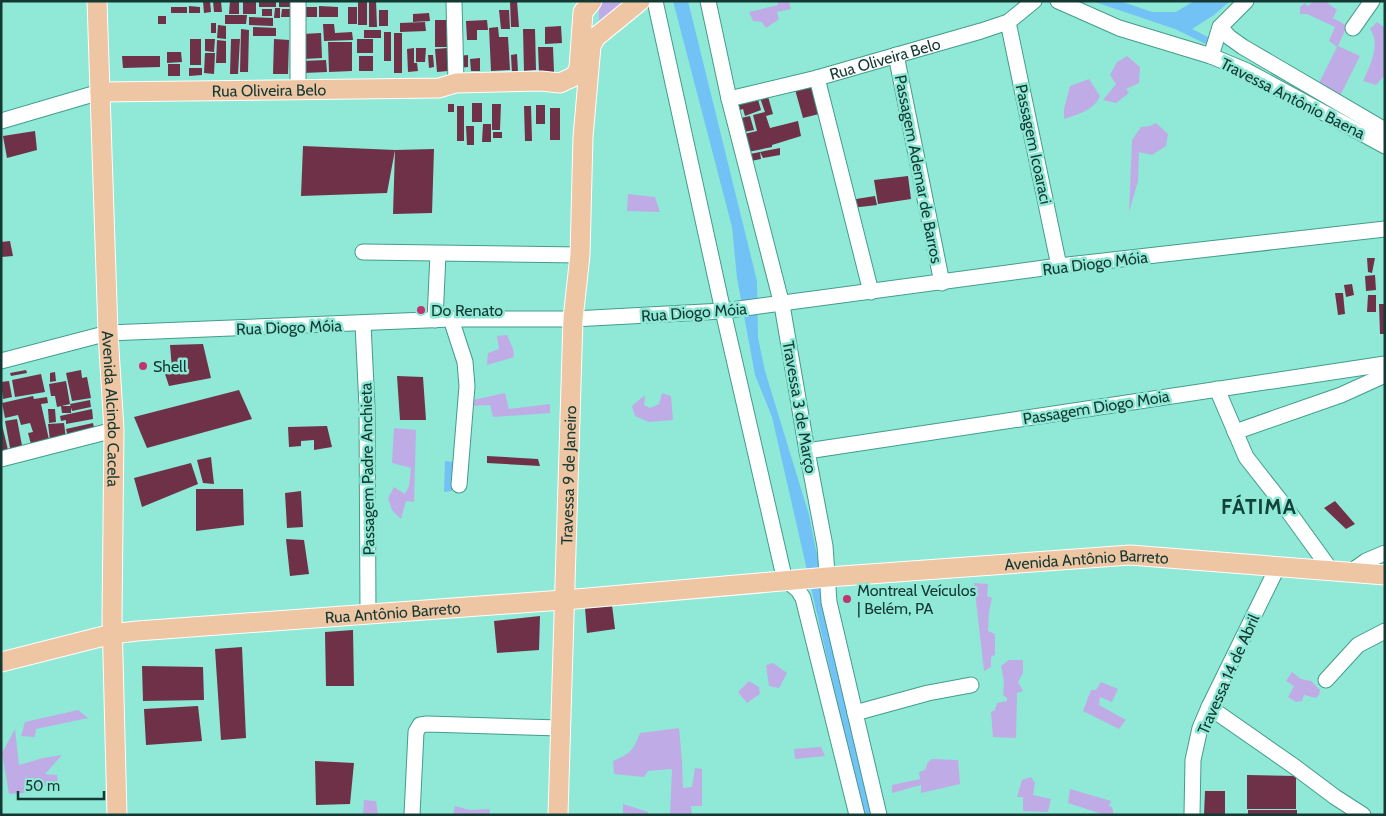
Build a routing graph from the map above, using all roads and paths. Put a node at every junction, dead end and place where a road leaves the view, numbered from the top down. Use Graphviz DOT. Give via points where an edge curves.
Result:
graph roads {
  1 [pos="97,1"];
  2 [pos="298,1"];
  3 [pos="454,1"];
  4 [pos="640,1"];
  5 [pos="654,1"];
  6 [pos="708,1"];
  7 [pos="1034,1"];
  8 [pos="1058,1"];
  9 [pos="1246,1"];
  10 [pos="1372,1"];
  11 [pos="586,5"];
  12 [pos="1008,22"];
  13 [pos="1220,27"];
  14 [pos="1352,28"];
  15 [pos="896,55"];
  16 [pos="1258,55"];
  17 [pos="1211,56"];
  18 [pos="1247,71"];
  19 [pos="817,78"];
  20 [pos="541,81"];
  21 [pos="456,83"];
  22 [pos="298,89"];
  23 [pos="100,92"];
  24 [pos="729,99"];
  25 [pos="1,121"];
  26 [pos="1385,130"];
  27 [pos="583,137"];
  28 [pos="1385,146"];
  29 [pos="1385,229"];
  30 [pos="363,252"];
  31 [pos="438,254"];
  32 [pos="580,255"];
  33 [pos="1059,266"];
  34 [pos="942,283"];
  35 [pos="872,292"];
  36 [pos="775,305"];
  37 [pos="725,311"];
  38 [pos="451,319"];
  39 [pos="573,319"];
  40 [pos="435,320"];
  41 [pos="363,324"];
  42 [pos="108,333"];
  43 [pos="1,361"];
  44 [pos="1385,364"];
  45 [pos="1385,374"];
  46 [pos="1217,389"];
  47 [pos="114,430"];
  48 [pos="1235,432"];
  49 [pos="807,451"];
  50 [pos="1,459"];
  51 [pos="459,485"];
  52 [pos="1385,553"];
  53 [pos="1278,566"];
  54 [pos="1330,570"];
  55 [pos="1352,571"];
  56 [pos="1385,575"];
  57 [pos="826,577"];
  58 [pos="787,581"];
  59 [pos="563,600"];
  60 [pos="368,614"];
  61 [pos="1385,631"];
  62 [pos="112,634"];
  63 [pos="1,662"];
  64 [pos="1326,680"];
  65 [pos="971,685"];
  66 [pos="1209,708"];
  67 [pos="855,712"];
  68 [pos="560,728"];
  69 [pos="117,815"];
  70 [pos="412,815"];
  71 [pos="558,815"];
  72 [pos="857,815"];
  73 [pos="879,815"];
  74 [pos="1192,815"];
  75 [pos="1363,815"];
  1 -- 23 [label="main road, Avenida Alcindo Cacela"];
  2 -- 22 [label="street"];
  3 -- 21 [label="street"];
  4 -- 27 [label="main road" via="596,37 591,46"];
  5 -- 37 [label="street"];
  6 -- 24 [label="street, Travessa 3 de Março"];
  7 -- 12 [label="street, Rua Oliveira Belo"];
  8 -- 17 [label="street, Travessa Antônio Baena" via="1119,28"];
  9 -- 13 [label="street"];
  10 -- 14 [label="street"];
  11 -- 20 [label="main road, Rua Oliveira Belo" via="579,68 575,76 560,83"];
  12 -- 15 [label="street, Rua Oliveira Belo"];
  12 -- 33 [label="street, Passagem Icoaraci"];
  13 -- 16 [label="street, Travessa Antônio Baena"];
  13 -- 17 [label="street"];
  15 -- 19 [label="street, Rua Oliveira Belo"];
  15 -- 34 [label="street, Passagem Ademar de Barros"];
  16 -- 18 [label="street"];
  16 -- 26 [label="street, Travessa Antônio Baena"];
  17 -- 18 [label="street, Travessa Antônio Baena"];
  18 -- 28 [label="street, Travessa Antônio Baena"];
  19 -- 24 [label="street, Rua Oliveira Belo"];
  19 -- 35 [label="street"];
  20 -- 21 [label="main road, Rua Oliveira Belo"];
  20 -- 27 [label="main road, Rua Oliveira Belo" via="571,90"];
  21 -- 22 [label="main road, Rua Oliveira Belo" via="439,88"];
  22 -- 23 [label="main road, Rua Oliveira Belo"];
  23 -- 25 [label="street, Rua Oliveira Belo"];
  23 -- 42 [label="main road, Avenida Alcindo Cacela"];
  24 -- 36 [label="street, Travessa 3 de Março"];
  27 -- 32 [label="main road, Travessa 9 de Janeiro"];
  29 -- 33 [label="street, Rua Diogo Móia"];
  30 -- 31 [label="street"];
  31 -- 32 [label="street"];
  31 -- 40 [label="street"];
  32 -- 39 [label="main road, Travessa 9 de Janeiro"];
  33 -- 34 [label="street, Rua Diogo Móia"];
  34 -- 35 [label="street, Rua Diogo Móia"];
  35 -- 36 [label="street, Rua Diogo Móia"];
  36 -- 37 [label="street, Rua Diogo Móia"];
  36 -- 49 [label="street, Travessa 3 de Março"];
  37 -- 39 [label="street, Rua Diogo Móia"];
  37 -- 58 [label="street"];
  38 -- 39 [label="street, Rua Diogo Móia"];
  38 -- 40 [label="street, Rua Diogo Móia"];
  38 -- 51 [label="street" via="465,362 467,386"];
  39 -- 59 [label="main road, Travessa 9 de Janeiro"];
  40 -- 41 [label="street, Rua Diogo Móia"];
  41 -- 42 [label="street, Rua Diogo Móia"];
  41 -- 60 [label="street, Passagem Padre Anchieta" via="367,407"];
  42 -- 43 [label="street, Rua Diogo Móia"];
  42 -- 47 [label="main road, Avenida Alcindo Cacela"];
  44 -- 46 [label="street, Passagem Diogo Moia"];
  45 -- 48 [label="street" via="1341,395"];
  46 -- 48 [label="street"];
  46 -- 49 [label="street, Passagem Diogo Moia"];
  47 -- 50 [label="street"];
  47 -- 62 [label="main road, Avenida Alcindo Cacela"];
  48 -- 54 [label="street" via="1246,456"];
  49 -- 57 [label="street, Travessa 3 de Março" via="825,546"];
  52 -- 55 [label="street"];
  53 -- 54 [label="main road, Avenida Antônio Barreto"];
  53 -- 57 [label="main road, Avenida Antônio Barreto" via="1130,555"];
  53 -- 66 [label="street, Travessa 14 de Abril"];
  54 -- 55 [label="main road, Avenida Antônio Barreto"];
  55 -- 56 [label="main road, Avenida Antônio Barreto"];
  57 -- 58 [label="main road, Avenida Antônio Barreto"];
  57 -- 67 [label="street, Travessa 3 de Março"];
  58 -- 59 [label="main road, Rua Antônio Barreto"];
  58 -- 72 [label="street" via="803,598"];
  59 -- 60 [label="main road, Rua Antônio Barreto"];
  59 -- 68 [label="main road, Travessa 9 de Janeiro"];
  60 -- 62 [label="main road, Rua Antônio Barreto"];
  61 -- 64 [label="street" via="1358,644"];
  62 -- 63 [label="main road, Rua Antônio Barreto"];
  62 -- 69 [label="main road, Avenida Alcindo Cacela"];
  65 -- 67 [label="street"];
  66 -- 74 [label="street, Travessa 14 de Abril" via="1200,728 1193,760"];
  66 -- 75 [label="street"];
  67 -- 73 [label="street, Travessa 3 de Março"];
  68 -- 70 [label="street" via="420,725 416,732"];
  68 -- 71 [label="main road, Travessa 9 de Janeiro"];
}
